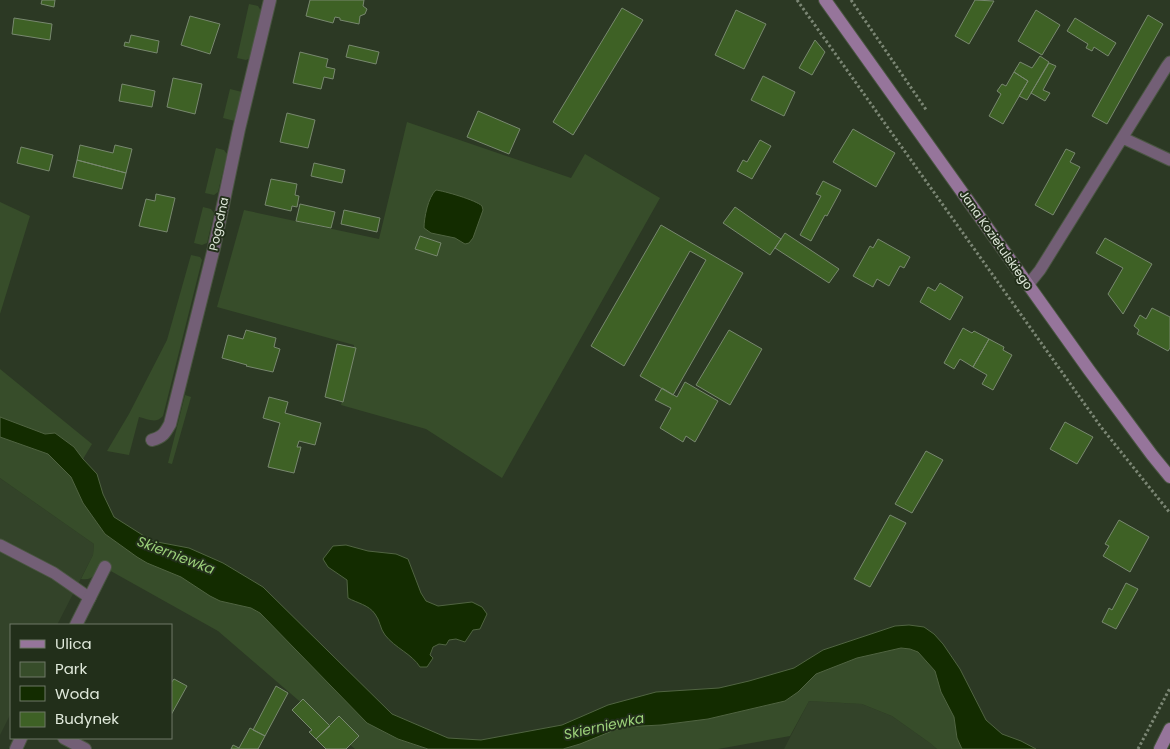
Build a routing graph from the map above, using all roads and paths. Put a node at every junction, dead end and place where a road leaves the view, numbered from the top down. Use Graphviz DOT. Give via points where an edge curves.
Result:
graph roads {
  1 [pos="270,0"];
  2 [pos="797,0"];
  3 [pos="825,0"];
  4 [pos="1170,62"];
  5 [pos="1123,138"];
  6 [pos="1170,160"];
  7 [pos="1028,285"];
  8 [pos="152,440"];
  9 [pos="1170,477"];
  10 [pos="1170,513"];
  11 [pos="0,545"];
  12 [pos="105,567"];
  13 [pos="90,598"];
  14 [pos="77,624"];
  15 [pos="1170,688"];
  16 [pos="1170,729"];
  17 [pos="66,739"];
  18 [pos="85,749"];
  19 [pos="1138,749"];
  20 [pos="1160,749"];
  1 -- 8 [label="street, Pogodna" via="170,424 159,438"];
  2 -- 10 [label="path" via="1101,427"];
  3 -- 7 [label="main road, Jana Kozietulskiego"];
  4 -- 5 [label="lane"];
  5 -- 6 [label="lane"];
  5 -- 7 [label="lane"];
  7 -- 9 [label="main road, Jana Kozietulskiego"];
  11 -- 13 [label="lane" via="54,573"];
  12 -- 13 [label="street"];
  13 -- 14 [label="street"];
  15 -- 19 [label="path"];
  16 -- 20 [label="main road"];
  17 -- 18 [label="street"];
}
